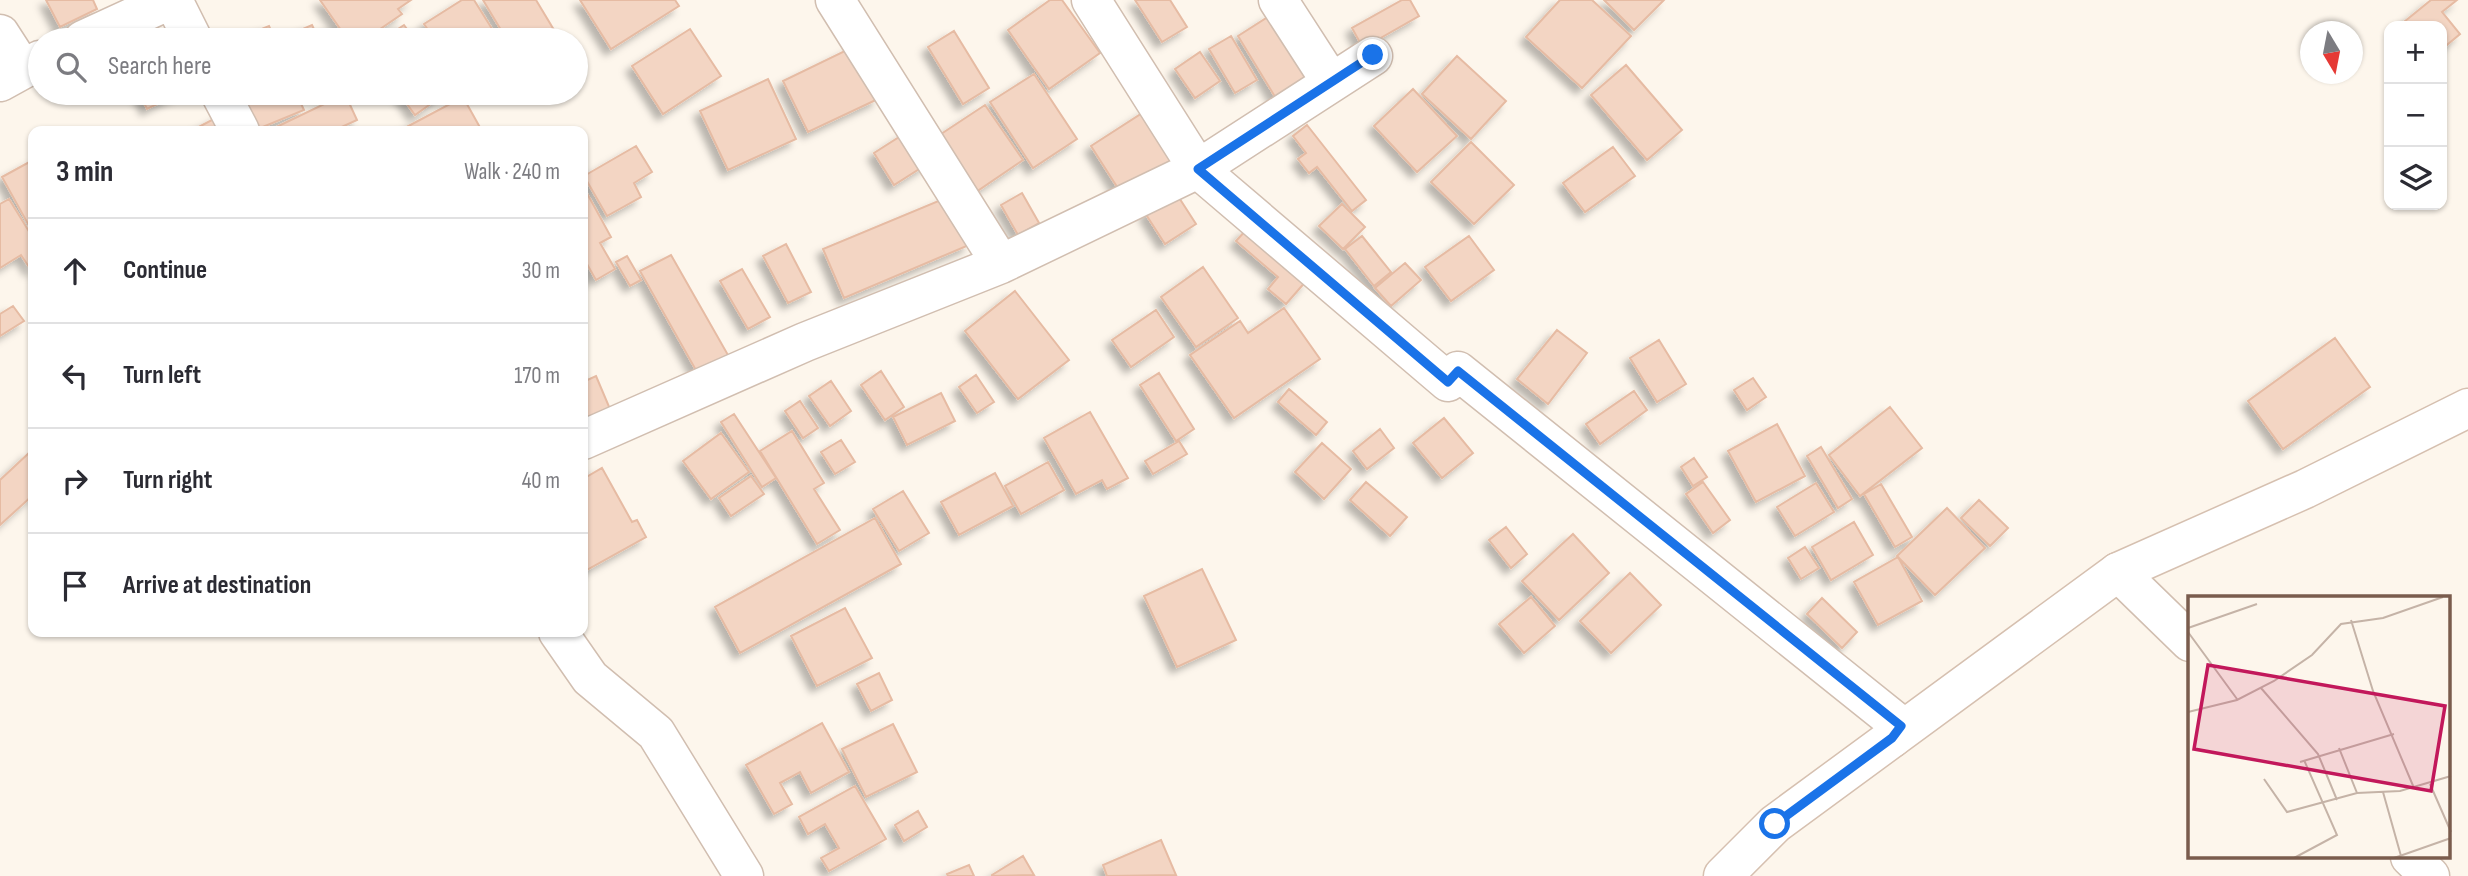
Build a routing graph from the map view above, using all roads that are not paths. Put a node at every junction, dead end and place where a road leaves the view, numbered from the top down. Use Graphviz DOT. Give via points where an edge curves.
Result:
graph roads {
  1 [pos="172,0"];
  2 [pos="835,0"];
  3 [pos="1090,0"];
  4 [pos="1278,0"];
  5 [pos="110,28"];
  6 [pos="187,28"];
  7 [pos="0,34"];
  8 [pos="1373,55"];
  9 [pos="21,70"];
  10 [pos="1331,82"];
  11 [pos="226,105"];
  12 [pos="237,126"];
  13 [pos="1198,169"];
  14 [pos="1001,264"];
  15 [pos="2468,408"];
  16 [pos="588,438"];
  17 [pos="2118,572"];
  18 [pos="561,637"];
  19 [pos="2188,640"];
  20 [pos="1892,738"];
  21 [pos="2411,858"];
  22 [pos="744,876"];
  23 [pos="1723,876"];
  24 [pos="2430,876"];
  1 -- 5 [label="street"];
  1 -- 6 [label="street"];
  2 -- 14 [label="street"];
  3 -- 13 [label="street"];
  4 -- 10 [label="street"];
  7 -- 9 [label="street"];
  8 -- 10 [label="street"];
  10 -- 13 [label="street"];
  11 -- 12 [label="street"];
  13 -- 14 [label="street"];
  13 -- 20 [label="street" via="1448,382 1458,371 1901,726"];
  14 -- 16 [label="street" via="805,342"];
  15 -- 17 [label="street" via="2305,489"];
  17 -- 19 [label="street"];
  17 -- 20 [label="street"];
  18 -- 22 [label="street" via="590,678 656,733"];
  20 -- 23 [label="street" via="1775,824"];
  21 -- 24 [label="street"];
}
